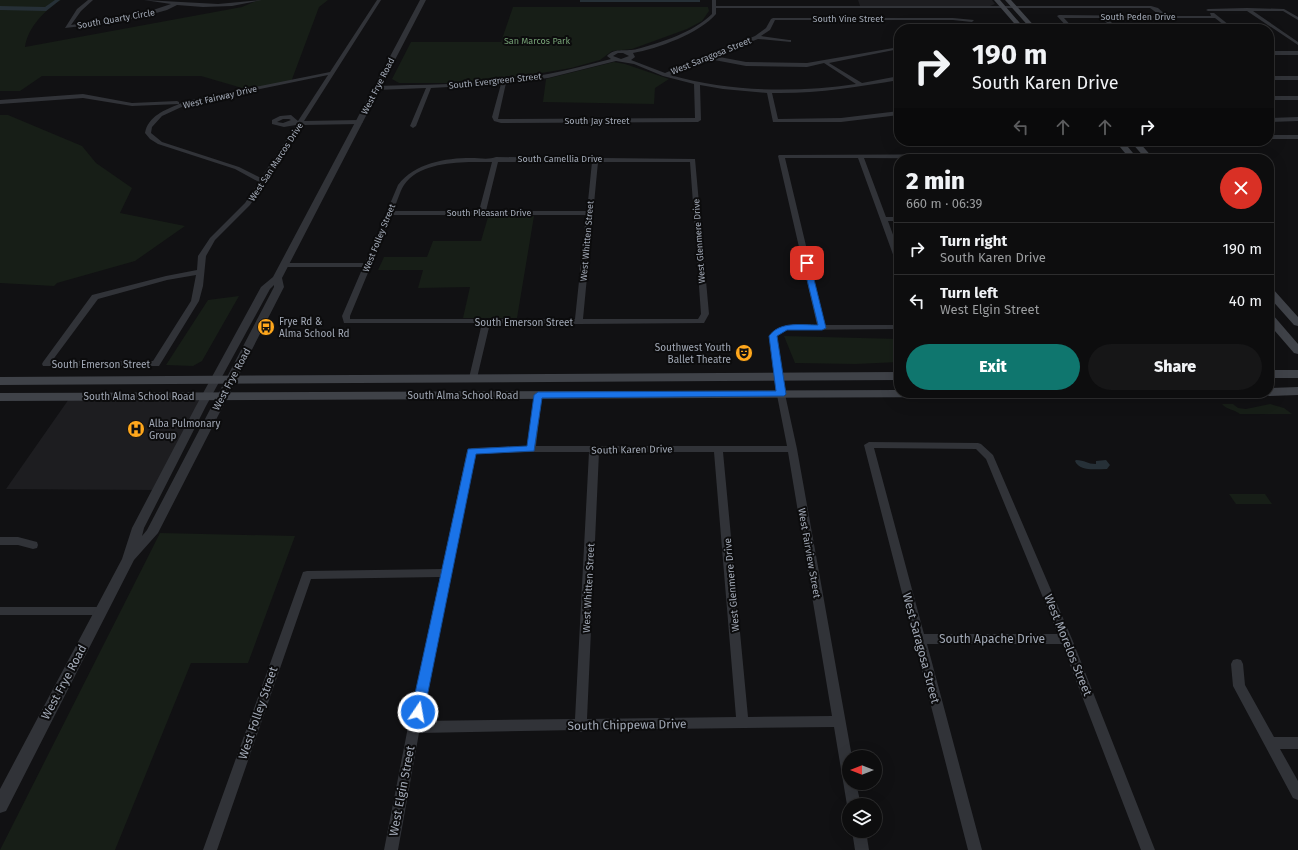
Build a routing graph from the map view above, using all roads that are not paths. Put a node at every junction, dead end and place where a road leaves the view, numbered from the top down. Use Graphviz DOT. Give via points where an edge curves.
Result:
graph roads {
  1 [pos="91,0"];
  2 [pos="146,0"];
  3 [pos="260,0"];
  4 [pos="380,0"];
  5 [pos="423,0"];
  6 [pos="714,0"];
  7 [pos="997,0"];
  8 [pos="1008,0"];
  9 [pos="176,4"];
  10 [pos="715,7"];
  11 [pos="1003,8"];
  12 [pos="1015,8"];
  13 [pos="1248,9"];
  14 [pos="1054,11"];
  15 [pos="1216,16"];
  16 [pos="1060,17"];
  17 [pos="1103,17"];
  18 [pos="1166,17"];
  19 [pos="773,19"];
  20 [pos="862,19"];
  21 [pos="921,19"];
  22 [pos="1298,19"];
  23 [pos="972,22"];
  24 [pos="924,24"];
  25 [pos="1017,24"];
  26 [pos="1029,24"];
  27 [pos="1067,24"];
  28 [pos="1111,24"];
  29 [pos="1226,24"];
  30 [pos="1269,24"];
  31 [pos="861,27"];
  32 [pos="1274,27"];
  33 [pos="756,37"];
  34 [pos="789,41"];
  35 [pos="1298,44"];
  36 [pos="894,49"];
  37 [pos="1274,53"];
  38 [pos="1298,53"];
  39 [pos="630,56"];
  40 [pos="709,57"];
  41 [pos="611,59"];
  42 [pos="826,62"];
  43 [pos="332,73"];
  44 [pos="1296,73"];
  45 [pos="665,75"];
  46 [pos="1274,78"];
  47 [pos="1298,78"];
  48 [pos="894,79"];
  49 [pos="504,82"];
  50 [pos="697,83"];
  51 [pos="862,85"];
  52 [pos="378,86"];
  53 [pos="430,86"];
  54 [pos="769,91"];
  55 [pos="1274,98"];
  56 [pos="1298,98"];
  57 [pos="0,102"];
  58 [pos="186,103"];
  59 [pos="161,105"];
  60 [pos="167,111"];
  61 [pos="894,114"];
  62 [pos="1298,119"];
  63 [pos="361,120"];
  64 [pos="698,120"];
  65 [pos="1274,120"];
  66 [pos="293,121"];
  67 [pos="303,121"];
  68 [pos="413,126"];
  69 [pos="1274,137"];
  70 [pos="1298,137"];
  71 [pos="1123,146"];
  72 [pos="1138,146"];
  73 [pos="1130,154"];
  74 [pos="1146,154"];
  75 [pos="860,156"];
  76 [pos="894,157"];
  77 [pos="496,159"];
  78 [pos="595,160"];
  79 [pos="693,160"];
  80 [pos="428,166"];
  81 [pos="263,182"];
  82 [pos="389,213"];
  83 [pos="482,213"];
  84 [pos="589,213"];
  85 [pos="883,219"];
  86 [pos="894,219"];
  87 [pos="894,247"];
  88 [pos="284,265"];
  89 [pos="368,265"];
  90 [pos="201,272"];
  91 [pos="278,278"];
  92 [pos="1274,297"];
  93 [pos="347,321"];
  94 [pos="701,321"];
  95 [pos="486,322"];
  96 [pos="579,322"];
  97 [pos="1274,323"];
  98 [pos="1298,323"];
  99 [pos="894,327"];
  100 [pos="822,328"];
  101 [pos="1298,351"];
  102 [pos="156,364"];
  103 [pos="1274,374"];
  104 [pos="1298,374"];
  105 [pos="894,376"];
  106 [pos="779,377"];
  107 [pos="473,378"];
  108 [pos="0,380"];
  109 [pos="216,380"];
  110 [pos="231,380"];
  111 [pos="1298,391"];
  112 [pos="1274,392"];
  113 [pos="894,393"];
  114 [pos="781,394"];
  115 [pos="538,395"];
  116 [pos="207,396"];
  117 [pos="222,396"];
  118 [pos="0,397"];
  119 [pos="978,446"];
  120 [pos="718,448"];
  121 [pos="531,449"];
  122 [pos="792,449"];
  123 [pos="594,450"];
  124 [pos="472,451"];
  125 [pos="0,541"];
  126 [pos="33,545"];
  127 [pos="128,559"];
  128 [pos="447,573"];
  129 [pos="0,611"];
  130 [pos="101,611"];
  131 [pos="919,639"];
  132 [pos="1066,639"];
  133 [pos="1237,664"];
  134 [pos="839,721"];
  135 [pos="743,722"];
  136 [pos="581,726"];
  137 [pos="414,727"];
  138 [pos="1298,742"];
  139 [pos="1270,743"];
  140 [pos="844,750"];
  141 [pos="1298,794"];
  142 [pos="0,804"];
  143 [pos="859,838"];
  144 [pos="210,850"];
  145 [pos="391,850"];
  146 [pos="862,850"];
  147 [pos="975,850"];
  148 [pos="1148,850"];
  1 -- 9 [label="street, South Quarty Circle" via="79,10 66,27 149,14"];
  2 -- 9 [label="street, South Quarty Circle"];
  3 -- 9 [label="street, South Quarty Circle" via="245,4"];
  4 -- 43 [label="street, West San Marcos Drive"];
  5 -- 52 [label="street, West Frye Road"];
  6 -- 10 [label="street"];
  7 -- 11 [label="main road"];
  8 -- 12 [label="main road"];
  10 -- 11 [label="street"];
  10 -- 39 [label="street" via="714,14 703,26"];
  11 -- 12 [label="street"];
  11 -- 25 [label="main road"];
  12 -- 18 [label="street" via="1151,7"];
  12 -- 26 [label="main road"];
  13 -- 15 [label="street" via="1208,10"];
  13 -- 22 [label="street" via="1279,9"];
  13 -- 30 [label="street"];
  14 -- 16 [label="street"];
  15 -- 18 [label="street, South Peden Drive"];
  15 -- 29 [label="street"];
  16 -- 17 [label="street, South Peden Drive"];
  16 -- 27 [label="street"];
  17 -- 18 [label="street, South Peden Drive"];
  17 -- 28 [label="street"];
  19 -- 20 [label="street, South Vine Street"];
  19 -- 33 [label="street, West Saragosa Street" via="768,28"];
  20 -- 21 [label="street, South Vine Street"];
  20 -- 31 [label="street"];
  21 -- 23 [label="street, South Vine Street"];
  21 -- 24 [label="street"];
  32 -- 35 [label="street"];
  33 -- 34 [label="street"];
  33 -- 40 [label="street, West Saragosa Street"];
  36 -- 42 [label="street"];
  37 -- 38 [label="street"];
  39 -- 41 [label="street"];
  39 -- 41 [label="street" via="612,54"];
  39 -- 45 [label="street"];
  40 -- 42 [label="street" via="765,66"];
  40 -- 45 [label="street, West Saragosa Street"];
  41 -- 49 [label="street, South Evergreen Street" via="569,71"];
  42 -- 51 [label="street"];
  43 -- 58 [label="street, West Fairway Drive"];
  43 -- 67 [label="street, West San Marcos Drive"];
  44 -- 47 [label="street" via="1293,74"];
  45 -- 50 [label="street"];
  46 -- 47 [label="street"];
  48 -- 51 [label="street"];
  49 -- 53 [label="street, South Evergreen Street"];
  49 -- 64 [label="street, South Jay Street" via="495,117 501,121"];
  50 -- 54 [label="street"];
  50 -- 64 [label="street, West Saragosa Street"];
  51 -- 54 [label="street" via="815,91"];
  52 -- 53 [label="street, South Evergreen Street"];
  52 -- 63 [label="street, West Frye Road"];
  53 -- 68 [label="street"];
  54 -- 61 [label="street" via="775,120 841,120"];
  55 -- 56 [label="street"];
  57 -- 59 [label="street" via="83,96 127,104"];
  58 -- 59 [label="street"];
  58 -- 60 [label="street, West Fairway Drive"];
  59 -- 60 [label="street"];
  60 -- 81 [label="street, West Fairway Drive" via="149,127 148,132 152,138 160,143 237,168"];
  62 -- 65 [label="street"];
  63 -- 67 [label="street"];
  63 -- 88 [label="street, West Frye Road"];
  66 -- 67 [label="street"];
  67 -- 81 [label="street, West San Marcos Drive"];
  69 -- 70 [label="street"];
  71 -- 73 [label="main road"];
  72 -- 74 [label="main road"];
  75 -- 76 [label="street"];
  75 -- 85 [label="street"];
  75 -- 100 [label="street" via="781,156"];
  77 -- 78 [label="street, South Camellia Drive"];
  77 -- 80 [label="street, South Camellia Drive" via="456,160"];
  77 -- 83 [label="street"];
  78 -- 79 [label="street, South Camellia Drive"];
  78 -- 84 [label="street, West Whitten Street"];
  79 -- 94 [label="street, West Glenmere Drive" via="705,314"];
  80 -- 82 [label="street, West Folley Street" via="404,182"];
  81 -- 90 [label="street, West San Marcos Drive" via="248,204 212,239 202,256"];
  82 -- 83 [label="street, South Pleasant Drive"];
  82 -- 89 [label="street, West Folley Street"];
  83 -- 84 [label="street, South Pleasant Drive"];
  84 -- 96 [label="street, West Whitten Street"];
  85 -- 86 [label="street"];
  85 -- 87 [label="street"];
  88 -- 89 [label="street"];
  88 -- 91 [label="street, West Frye Road"];
  89 -- 93 [label="street, West Folley Street" via="346,316"];
  90 -- 102 [label="street, West San Marcos Drive" via="195,301"];
  90 -- 102 [label="street, South Emerson Street" via="166,278 95,297 46,364"];
  91 -- 109 [label="street, West Frye Road" via="266,287"];
  91 -- 110 [label="street, West Frye Road" via="279,287"];
  92 -- 98 [label="main road"];
  93 -- 95 [label="street, South Emerson Street"];
  94 -- 96 [label="street, South Emerson Street"];
  95 -- 96 [label="street, South Emerson Street"];
  95 -- 107 [label="street"];
  97 -- 101 [label="main road"];
  99 -- 100 [label="street"];
  100 -- 106 [label="street, West Fairview Street" via="786,328 773,336"];
  103 -- 104 [label="main road"];
  105 -- 106 [label="main road, South Alma School Road"];
  106 -- 107 [label="main road, South Alma School Road"];
  106 -- 114 [label="street, West Fairview Street"];
  107 -- 110 [label="main road, South Alma School Road"];
  108 -- 109 [label="main road, South Alma School Road"];
  109 -- 110 [label="main road, South Alma School Road"];
  109 -- 116 [label="street, West Frye Road"];
  110 -- 117 [label="street, West Frye Road"];
  111 -- 112 [label="main road"];
  113 -- 114 [label="main road, South Alma School Road"];
  114 -- 115 [label="main road, South Alma School Road"];
  114 -- 122 [label="street, West Fairview Street"];
  115 -- 117 [label="main road, South Alma School Road"];
  115 -- 121 [label="street"];
  116 -- 117 [label="main road, South Alma School Road"];
  116 -- 118 [label="main road, South Alma School Road"];
  116 -- 127 [label="street, West Frye Road" via="138,528"];
  117 -- 127 [label="street, West Frye Road" via="152,533"];
  119 -- 131 [label="street, West Saragosa Street" via="869,445"];
  119 -- 132 [label="street, West Morelos Street" via="990,458"];
  120 -- 122 [label="street, South Karen Drive"];
  120 -- 123 [label="street, South Karen Drive"];
  120 -- 135 [label="street, West Glenmere Drive"];
  121 -- 123 [label="street, South Karen Drive"];
  121 -- 124 [label="street, South Karen Drive"];
  122 -- 134 [label="street, West Fairview Street"];
  123 -- 136 [label="street, West Whitten Street"];
  124 -- 128 [label="street, West Elgin Street"];
  125 -- 126 [label="street" via="18,541"];
  127 -- 130 [label="street, West Frye Road"];
  128 -- 137 [label="street, West Elgin Street"];
  128 -- 144 [label="street, West Folley Street" via="306,575"];
  129 -- 130 [label="street"];
  130 -- 142 [label="street, West Frye Road"];
  131 -- 132 [label="street, South Apache Drive"];
  131 -- 147 [label="street, West Saragosa Street"];
  132 -- 148 [label="street, West Morelos Street"];
  133 -- 139 [label="street" via="1239,686"];
  134 -- 135 [label="street, South Chippewa Drive"];
  134 -- 140 [label="street, West Fairview Street"];
  135 -- 136 [label="street, South Chippewa Drive"];
  136 -- 137 [label="street, South Chippewa Drive"];
  137 -- 145 [label="street, West Elgin Street"];
  138 -- 139 [label="street"];
  139 -- 141 [label="street"];
  143 -- 146 [label="street"];
}
